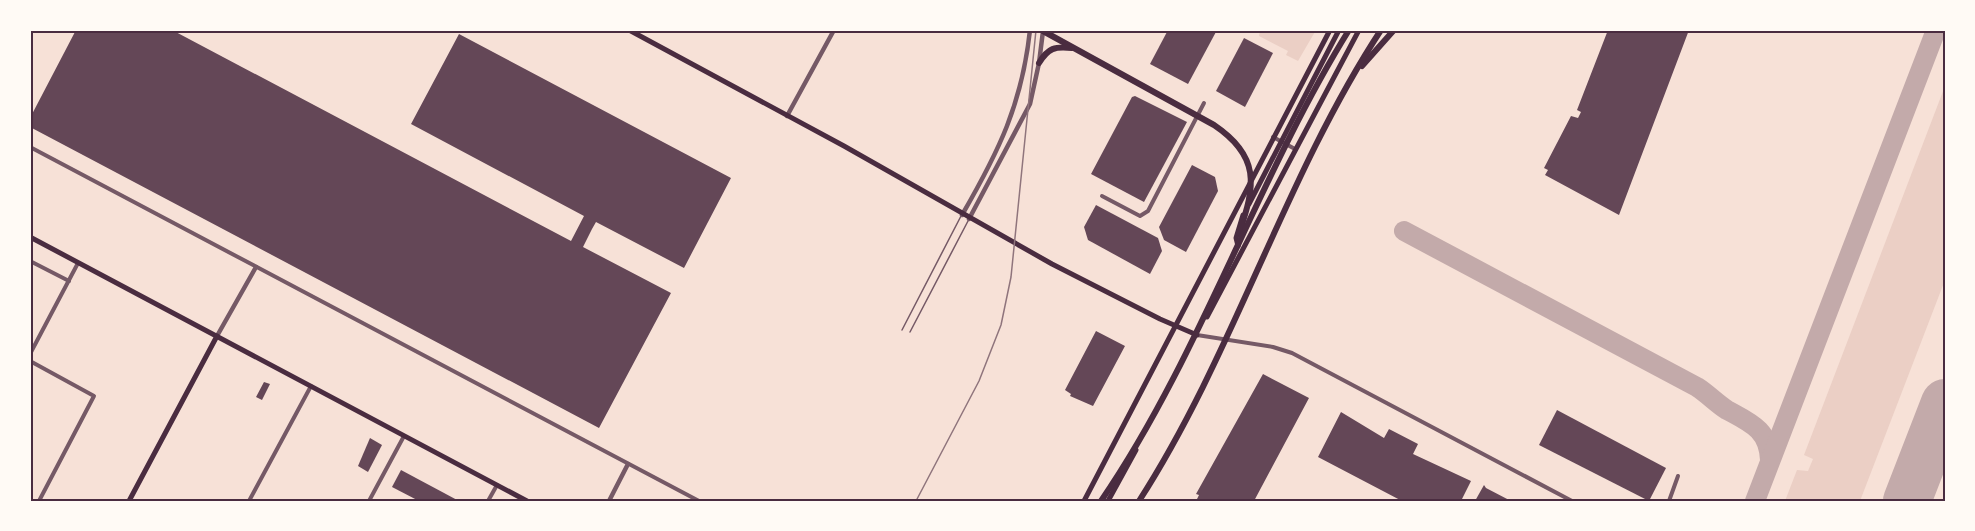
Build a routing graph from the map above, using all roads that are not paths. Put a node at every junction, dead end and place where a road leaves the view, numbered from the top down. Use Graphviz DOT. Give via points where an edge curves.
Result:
graph roads {
  1 [pos="629,30"];
  2 [pos="834,30"];
  3 [pos="1030,30"];
  4 [pos="1042,30"];
  5 [pos="1330,30"];
  6 [pos="1339,30"];
  7 [pos="1348,30"];
  8 [pos="1359,30"];
  9 [pos="1381,30"];
  10 [pos="1394,30"];
  11 [pos="1073,48"];
  12 [pos="1039,63"];
  13 [pos="1355,73"];
  14 [pos="1204,103"];
  15 [pos="787,116"];
  16 [pos="1273,137"];
  17 [pos="1282,142"];
  18 [pos="30,147"];
  19 [pos="1295,149"];
  20 [pos="1102,196"];
  21 [pos="962,215"];
  22 [pos="969,219"];
  23 [pos="30,237"];
  24 [pos="1241,252"];
  25 [pos="1230,258"];
  26 [pos="30,261"];
  27 [pos="78,263"];
  28 [pos="256,267"];
  29 [pos="69,281"];
  30 [pos="1174,326"];
  31 [pos="902,330"];
  32 [pos="910,332"];
  33 [pos="1197,335"];
  34 [pos="216,336"];
  35 [pos="30,354"];
  36 [pos="30,361"];
  37 [pos="310,386"];
  38 [pos="404,436"];
  39 [pos="628,464"];
  40 [pos="1678,476"];
  41 [pos="497,485"];
  42 [pos="1087,499"];
  43 [pos="132,500"];
  44 [pos="39,501"];
  45 [pos="249,501"];
  46 [pos="369,501"];
  47 [pos="488,501"];
  48 [pos="527,501"];
  49 [pos="609,501"];
  50 [pos="699,501"];
  51 [pos="1101,501"];
  52 [pos="1108,501"];
  53 [pos="1139,501"];
  54 [pos="1572,501"];
  55 [pos="1669,501"];
  1 -- 15 [label="main road"];
  2 -- 15 [label="street"];
  3 -- 21 [label="street" via="1014,114"];
  4 -- 11 [label="highway"];
  4 -- 12 [label="street"];
  5 -- 16 [label="main road"];
  6 -- 17 [label="main road"];
  7 -- 25 [label="highway"];
  8 -- 19 [label="main road"];
  9 -- 13 [label="highway"];
  10 -- 13 [label="highway"];
  11 -- 12 [label="highway" via="1052,48"];
  11 -- 25 [label="highway" via="1214,125 1245,154 1252,193"];
  12 -- 22 [label="street" via="1023,121"];
  13 -- 53 [label="highway" via="1195,401"];
  14 -- 20 [label="street" via="1148,211 1140,216"];
  15 -- 21 [label="main road"];
  16 -- 17 [label="street"];
  16 -- 30 [label="main road"];
  17 -- 19 [label="street"];
  17 -- 24 [label="main road" via="1239,223 1236,238"];
  18 -- 28 [label="street"];
  19 -- 24 [label="main road"];
  21 -- 22 [label="main road"];
  21 -- 31 [label="lane"];
  22 -- 30 [label="main road"];
  22 -- 32 [label="lane"];
  23 -- 27 [label="main road"];
  24 -- 33 [label="main road"];
  25 -- 51 [label="highway" via="1158,405"];
  26 -- 29 [label="street"];
  27 -- 29 [label="street"];
  27 -- 34 [label="main road"];
  28 -- 34 [label="street"];
  28 -- 39 [label="street"];
  29 -- 35 [label="street"];
  30 -- 33 [label="main road"];
  30 -- 42 [label="main road"];
  33 -- 52 [label="main road"];
  33 -- 54 [label="street" via="1292,353"];
  34 -- 37 [label="main road"];
  34 -- 43 [label="main road"];
  36 -- 44 [label="street" via="94,396"];
  37 -- 38 [label="main road"];
  37 -- 45 [label="street"];
  38 -- 41 [label="main road"];
  38 -- 46 [label="street"];
  39 -- 49 [label="street"];
  39 -- 50 [label="street"];
  40 -- 55 [label="street"];
  41 -- 47 [label="street"];
  41 -- 48 [label="main road"];
}
